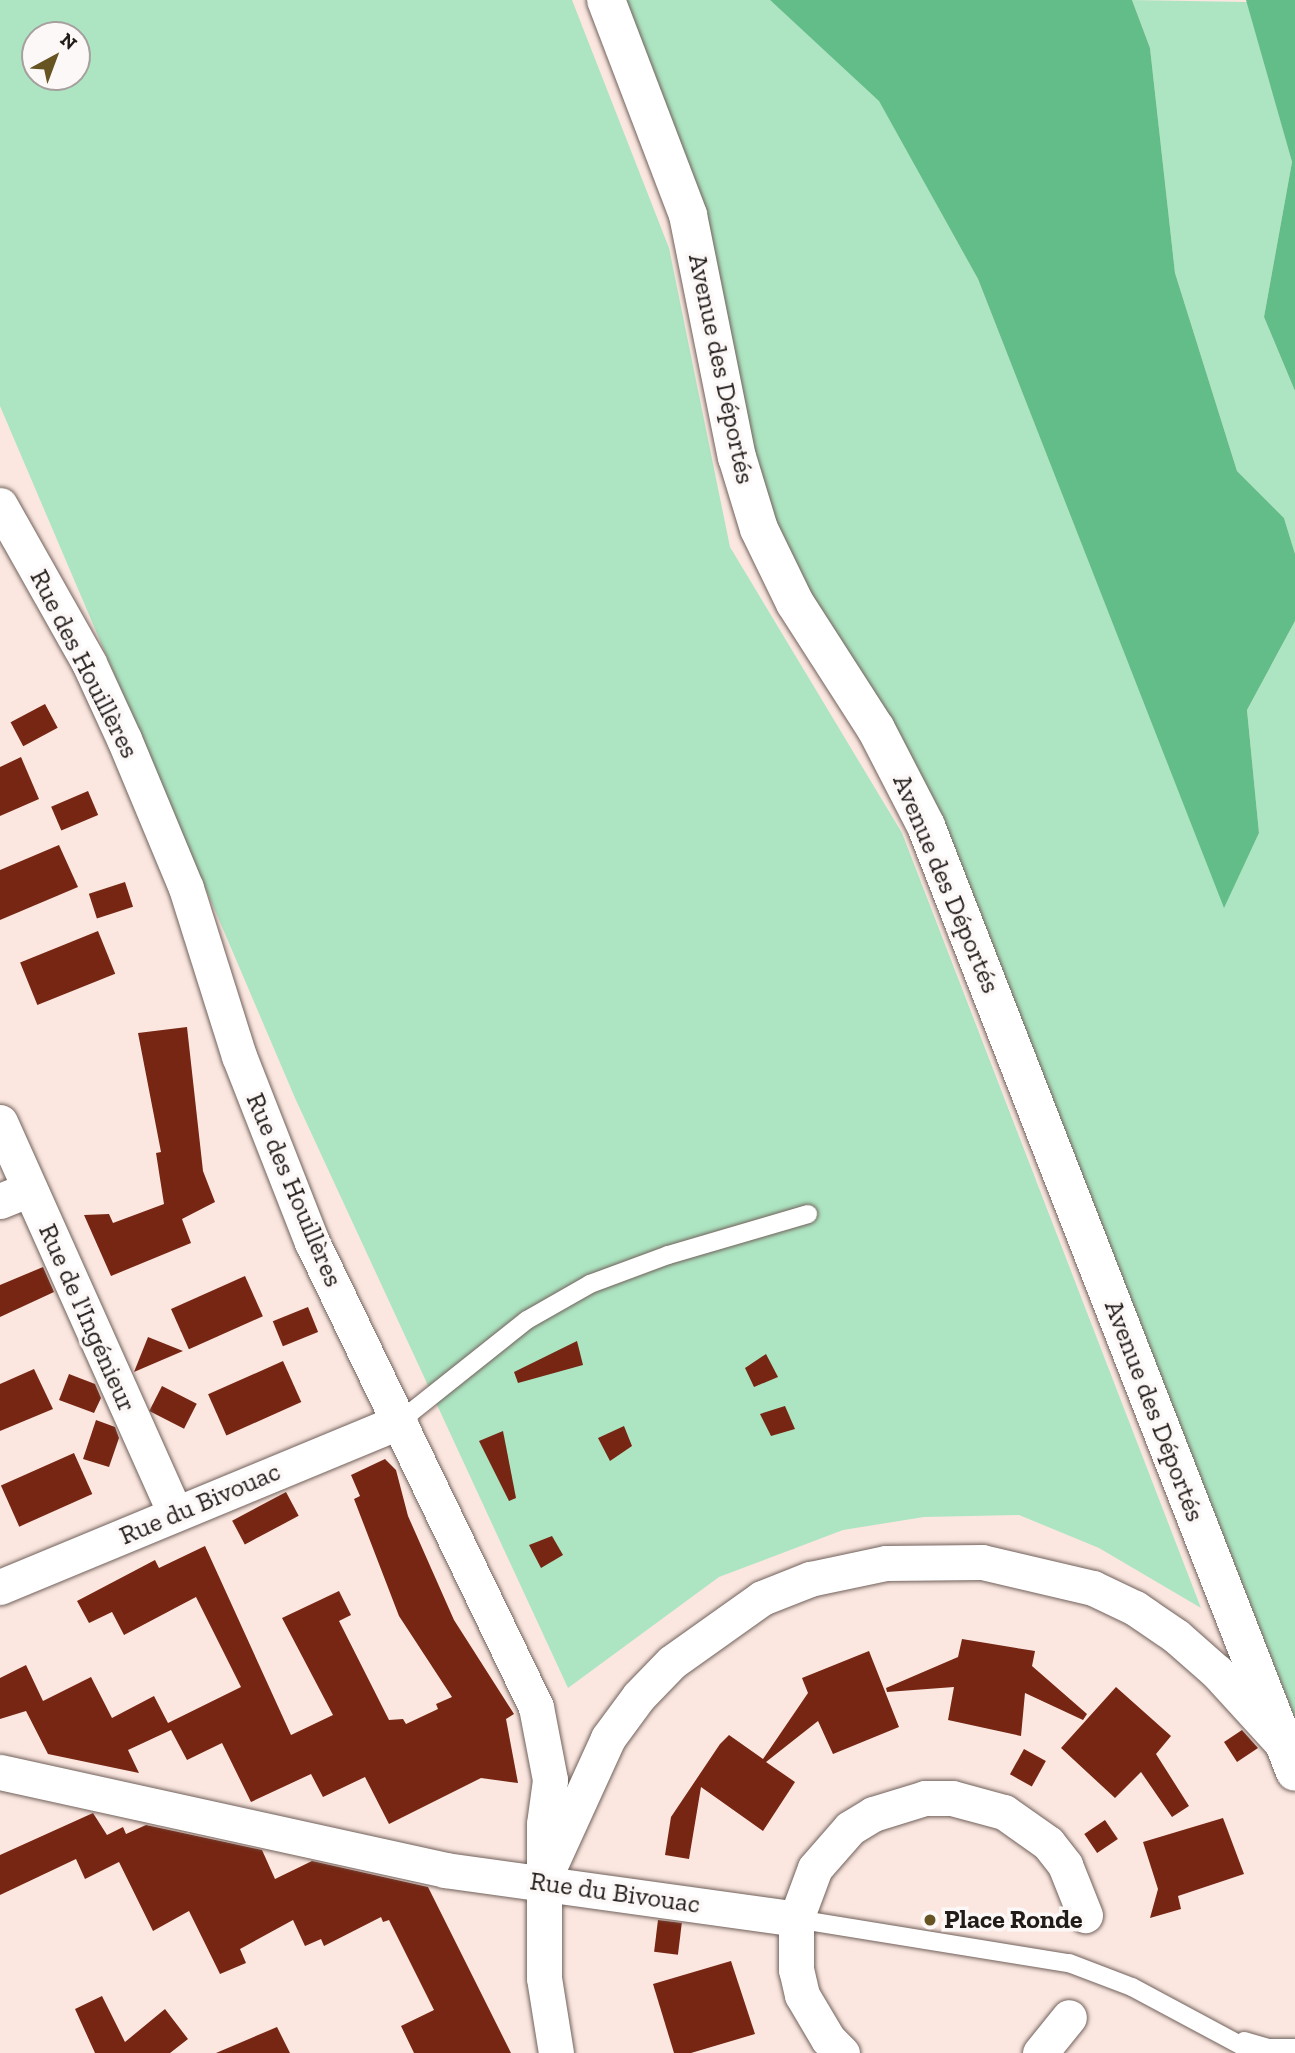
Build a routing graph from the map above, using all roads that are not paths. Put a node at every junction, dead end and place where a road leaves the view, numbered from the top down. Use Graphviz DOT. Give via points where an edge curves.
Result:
graph roads {
  1 [pos="606,0"];
  2 [pos="0,505"];
  3 [pos="0,1122"];
  4 [pos="15,1195"];
  5 [pos="808,1214"];
  6 [pos="400,1421"];
  7 [pos="175,1513"];
  8 [pos="0,1587"];
  9 [pos="1290,1760"];
  10 [pos="0,1772"];
  11 [pos="543,1881"];
  12 [pos="1085,1915"];
  13 [pos="796,1919"];
  14 [pos="1069,2017"];
  15 [pos="1221,2032"];
  16 [pos="1295,2048"];
  17 [pos="556,2053"];
  18 [pos="842,2053"];
  19 [pos="1040,2053"];
  20 [pos="1255,2053"];
  1 -- 9 [label="street, Avenue des Déportés" via="688,215 737,457 759,530 795,603 876,729 926,826"];
  2 -- 6 [label="street, Rue des Houillères" via="89,663 139,772 186,888 279,1164"];
  3 -- 4 [label="street, Rue de l'Ingénieur"];
  4 -- 7 [label="street, Rue de l'Ingénieur"];
  5 -- 6 [label="lane" via="668,1255 590,1284 527,1321"];
  6 -- 7 [label="street, Rue du Bivouac"];
  6 -- 11 [label="street, Rue des Houillères" via="536,1707 550,1780"];
  7 -- 8 [label="street, Rue du Bivouac"];
  9 -- 11 [label="street" via="1191,1648 1155,1620 1105,1594 1069,1580 992,1563 935,1559 886,1563 810,1579 762,1598 672,1662 608,1738"];
  10 -- 11 [label="street, Rue du Bivouac" via="445,1870"];
  11 -- 13 [label="street, Rue du Bivouac"];
  11 -- 17 [label="street, Rue des Houillères" via="544,1978"];
  12 -- 13 [label="street" via="1065,1865 1027,1826 979,1802 925,1798 886,1808 850,1828 815,1868"];
  13 -- 15 [label="lane, Rue du Bivouac" via="1069,1964 1132,1986"];
  13 -- 18 [label="street" via="794,1957 802,1995 821,2029"];
  14 -- 19 [label="street"];
  15 -- 16 [label="lane, Rue du Bivouac" via="1256,2045"];
  15 -- 20 [label="lane, Rue du Bivouac"];
}
